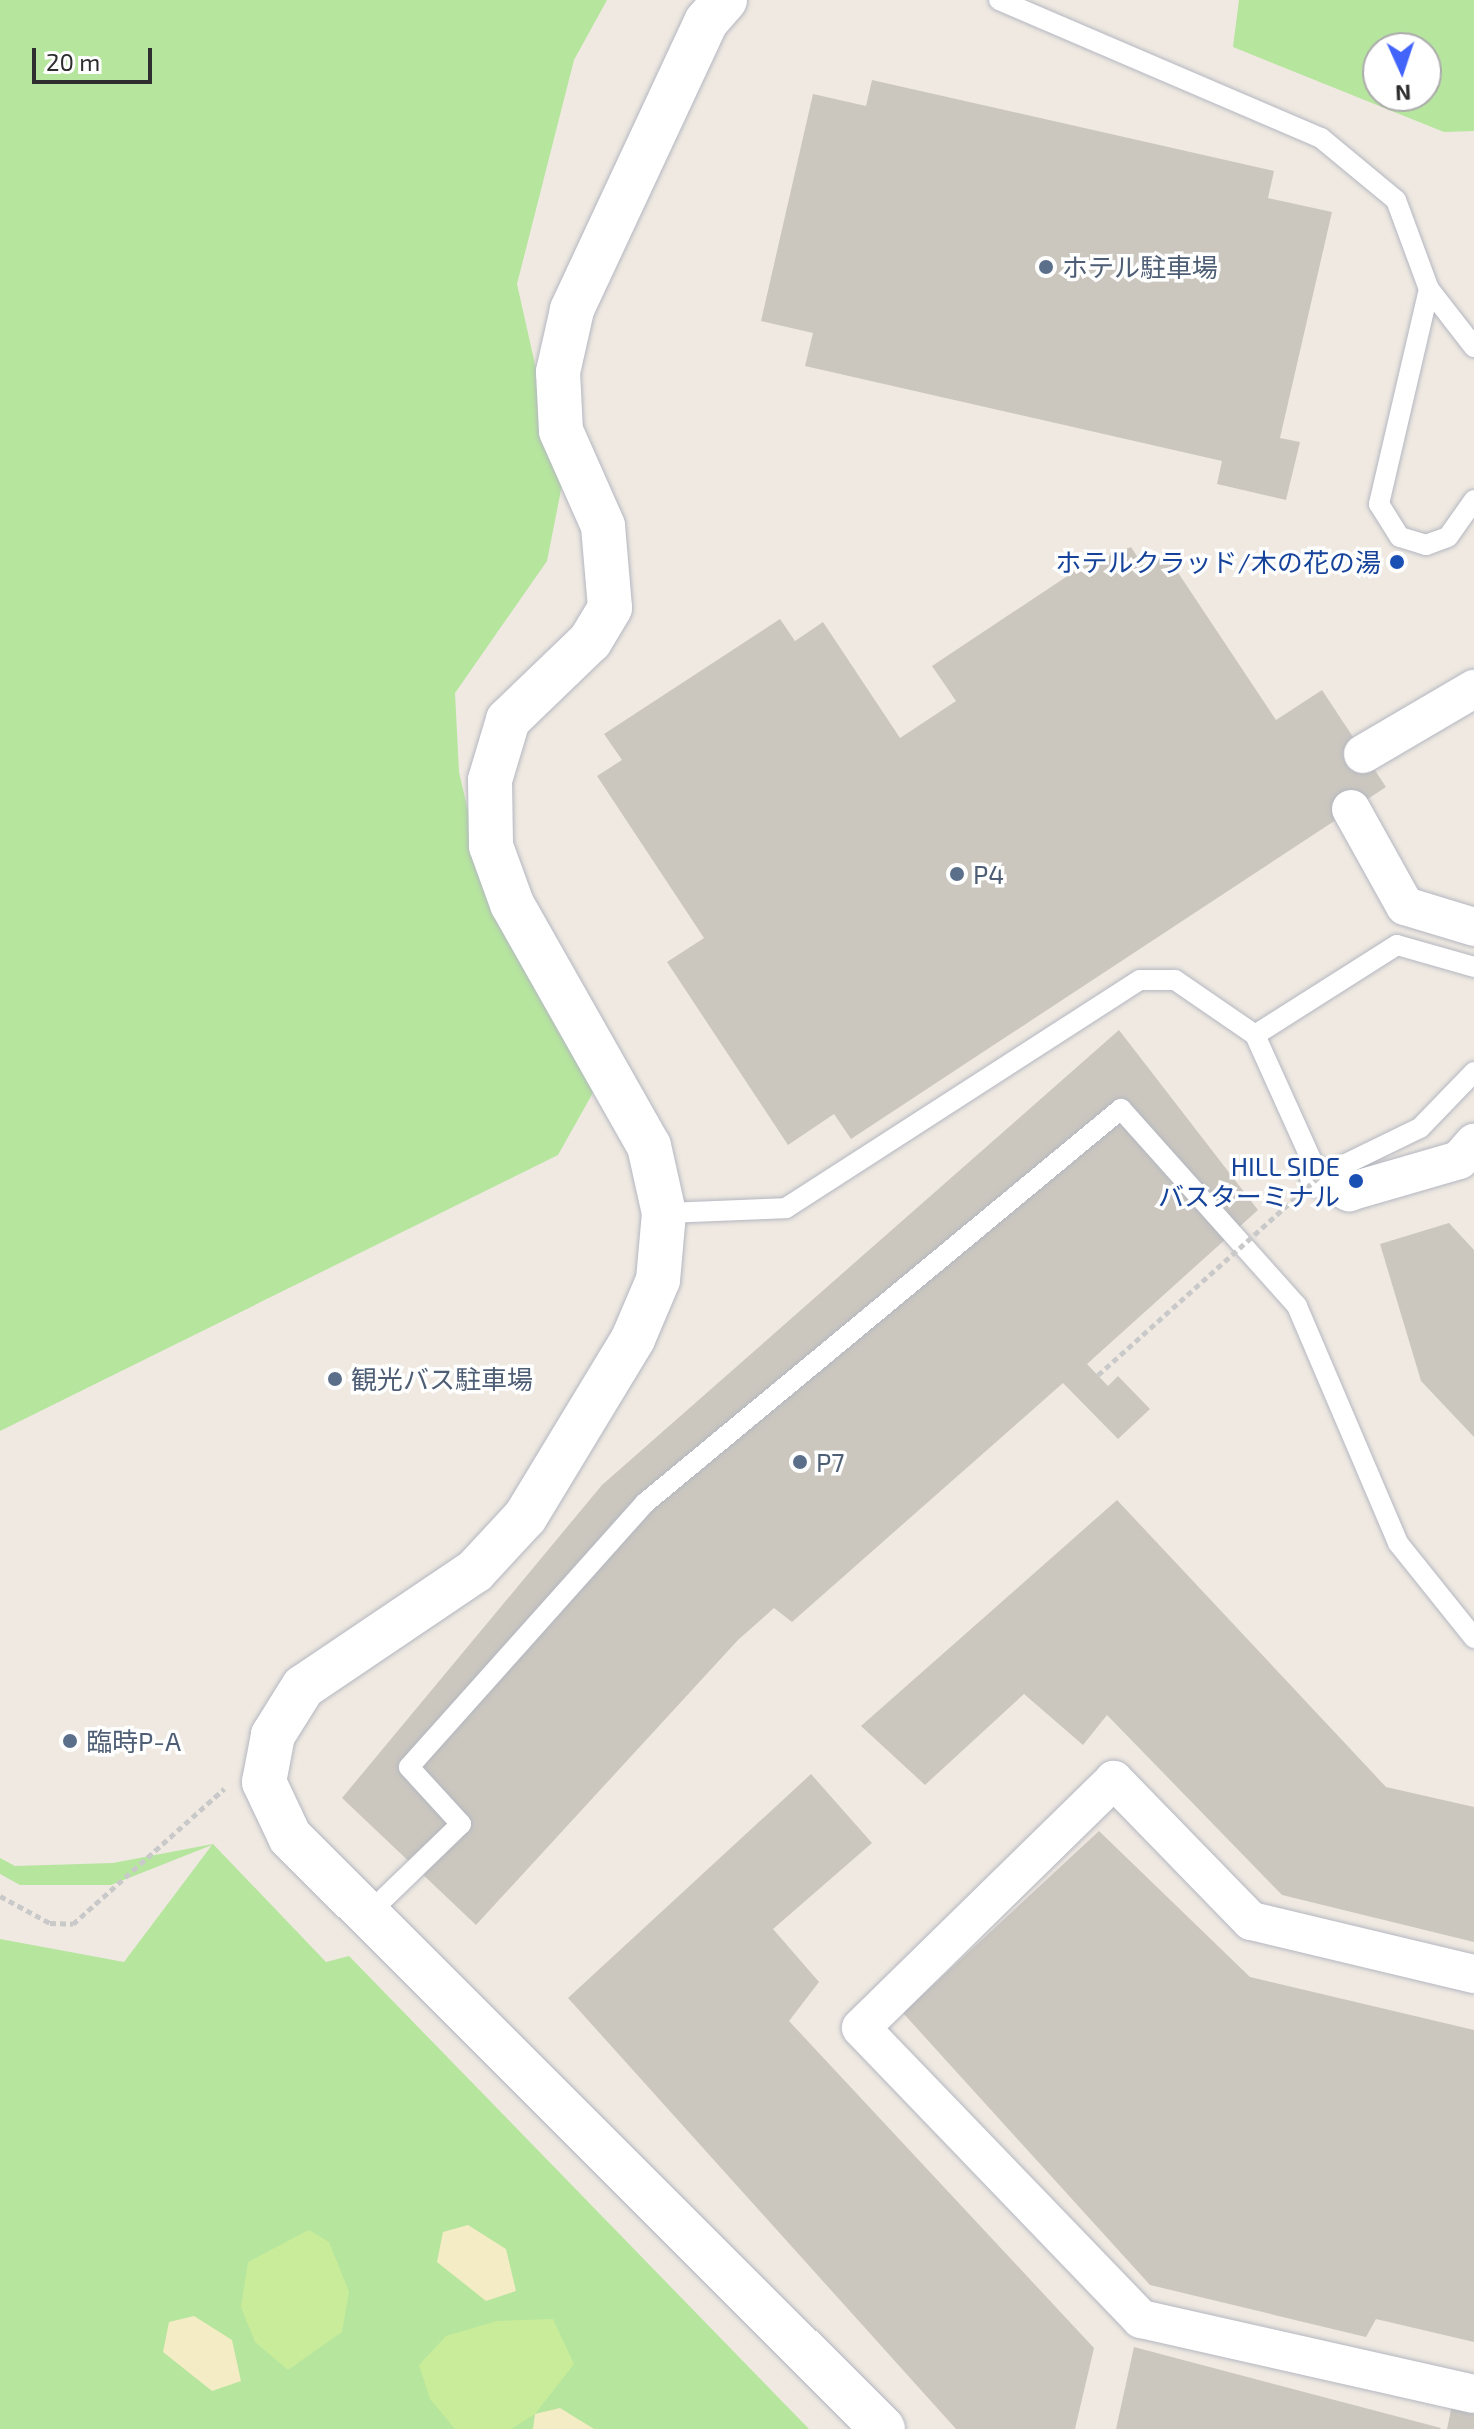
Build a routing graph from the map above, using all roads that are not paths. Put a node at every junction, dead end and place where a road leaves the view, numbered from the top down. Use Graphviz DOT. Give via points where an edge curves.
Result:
graph roads {
  1 [pos="725,0"];
  2 [pos="999,0"];
  3 [pos="1429,289"];
  4 [pos="1474,347"];
  5 [pos="1474,500"];
  6 [pos="1474,689"];
  7 [pos="1363,754"];
  8 [pos="1351,809"];
  9 [pos="1474,927"];
  10 [pos="1474,967"];
  11 [pos="1255,1035"];
  12 [pos="1474,1072"];
  13 [pos="1469,1159"];
  14 [pos="1319,1177"];
  15 [pos="664,1213"];
  16 [pos="1474,1638"];
  17 [pos="371,1911"];
  18 [pos="1474,1974"];
  19 [pos="1474,2394"];
  20 [pos="883,2429"];
  1 -- 15 [label="street" via="706,22 572,310 558,372 561,431 603,526 610,608 590,641 508,720 490,780 491,846 512,904 649,1146"];
  2 -- 3 [label="lane" via="1321,138 1396,200"];
  3 -- 4 [label="lane"];
  3 -- 5 [label="lane" via="1379,504 1400,537 1426,545 1448,537"];
  6 -- 7 [label="street"];
  8 -- 9 [label="street" via="1405,906"];
  10 -- 11 [label="lane" via="1397,945"];
  11 -- 14 [label="lane"];
  11 -- 15 [label="lane" via="1175,980 1140,980 786,1208"];
  12 -- 14 [label="lane" via="1420,1128"];
  13 -- 14 [label="street" via="1349,1192"];
  15 -- 17 [label="street" via="658,1280 633,1339 525,1517 475,1571 303,1687 273,1735 264,1782 290,1837"];
  16 -- 17 [label="lane" via="1398,1543 1297,1306 1121,1109 645,1503 409,1767 461,1824"];
  17 -- 20 [label="street"];
  18 -- 19 [label="street" via="1251,1921 1114,1780 861,2028 1141,2319"];
}
